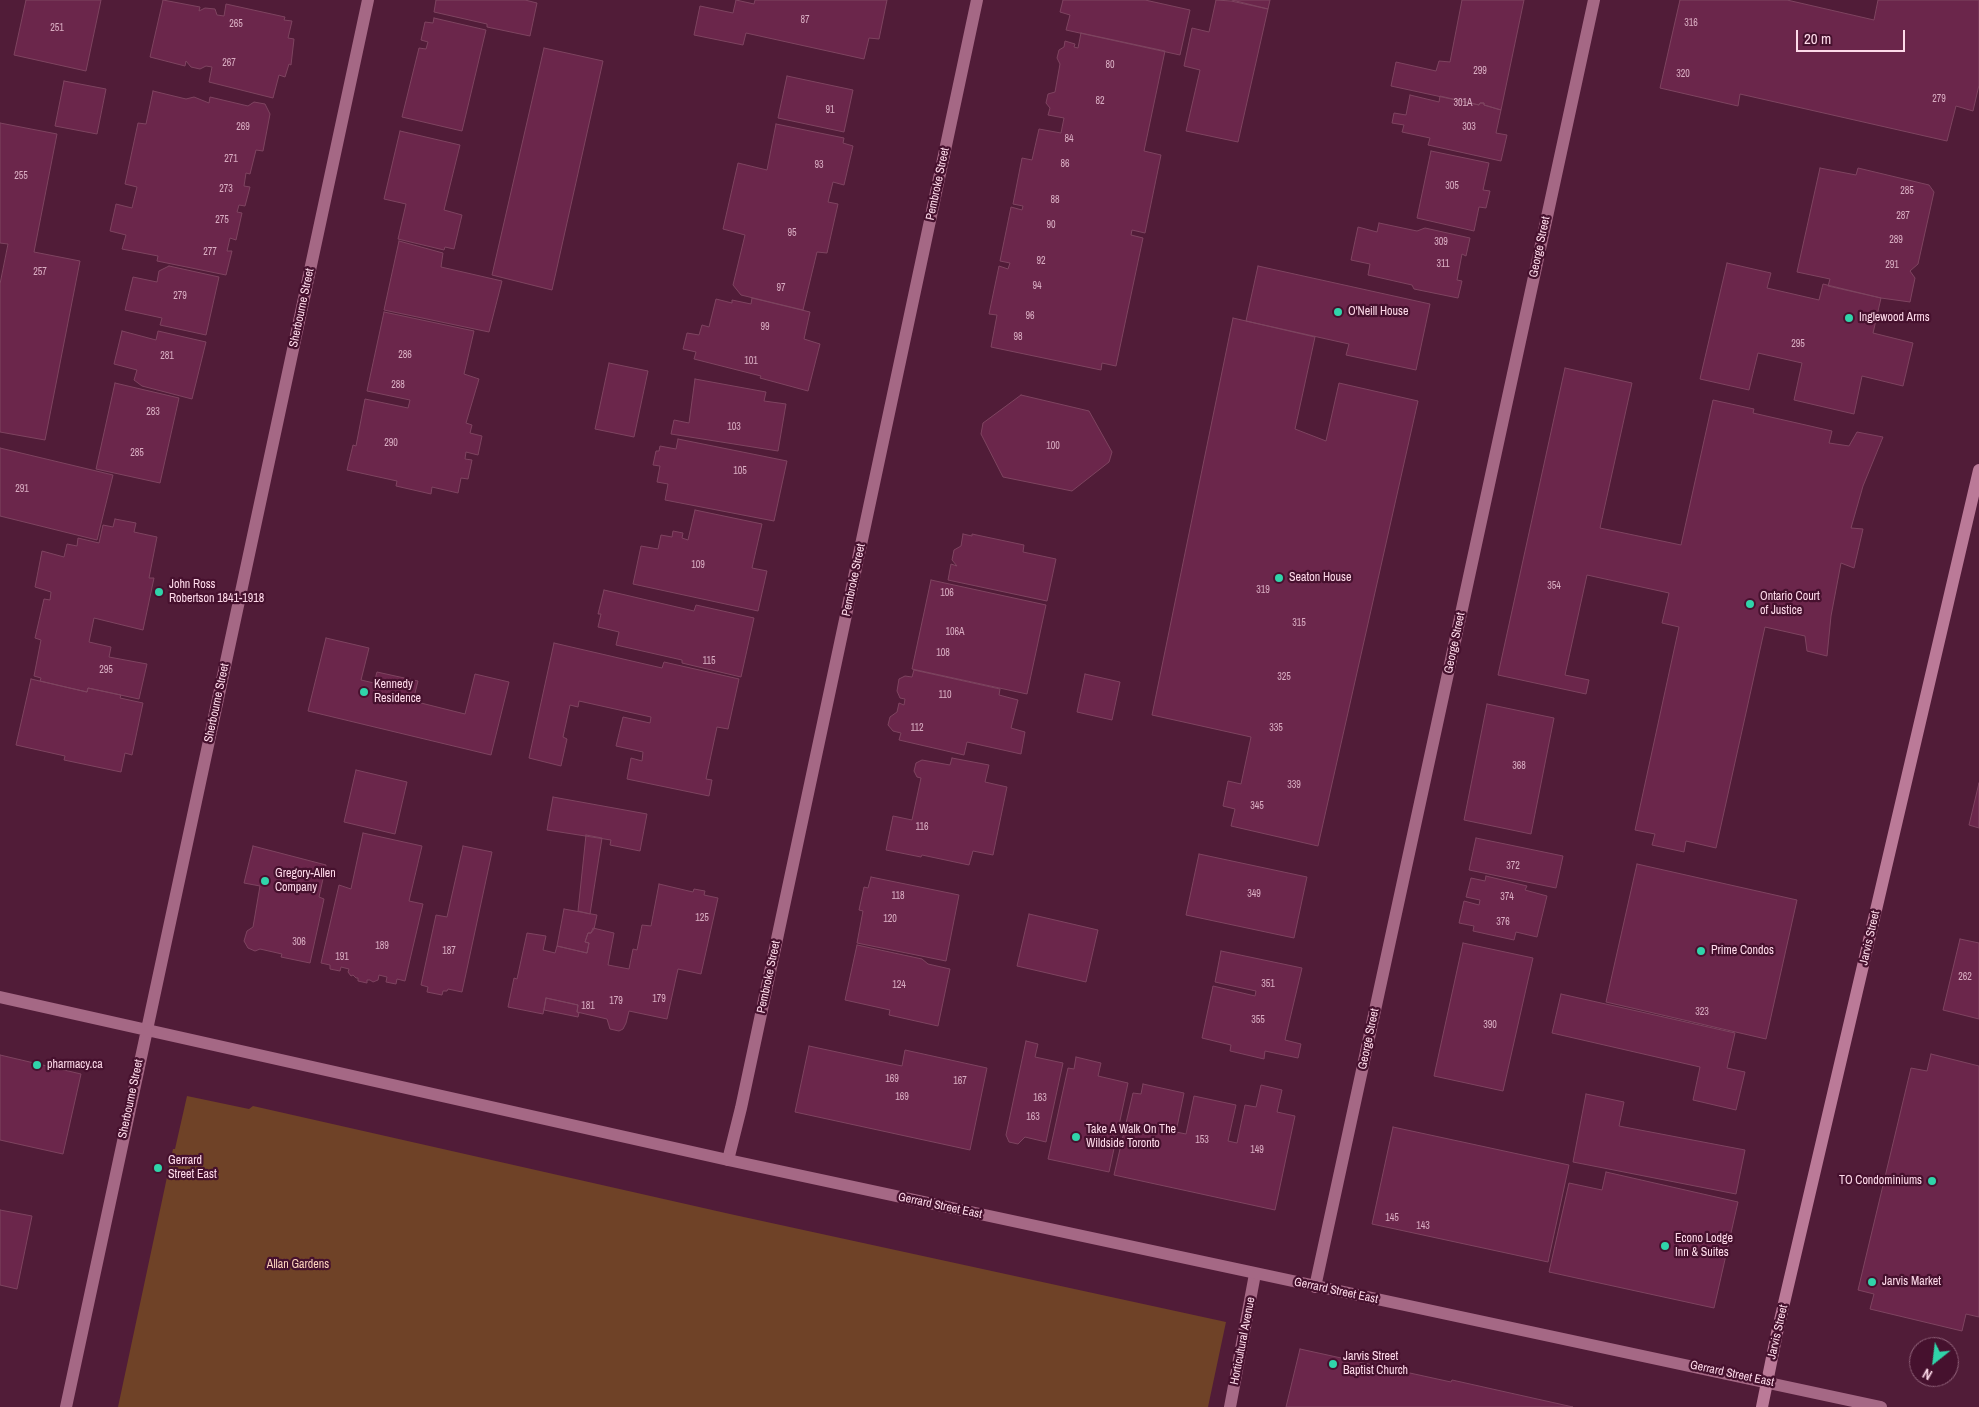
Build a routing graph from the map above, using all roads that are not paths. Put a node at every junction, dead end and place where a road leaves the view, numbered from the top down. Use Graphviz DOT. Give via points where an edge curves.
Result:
graph roads {
  1 [pos="368,0"];
  2 [pos="977,0"];
  3 [pos="1594,0"];
  4 [pos="1979,470"];
  5 [pos="0,997"];
  6 [pos="146,1029"];
  7 [pos="728,1160"];
  8 [pos="1255,1274"];
  9 [pos="1315,1286"];
  10 [pos="1767,1382"];
  11 [pos="66,1407"];
  12 [pos="1230,1407"];
  13 [pos="1762,1407"];
  14 [pos="1881,1407"];
  1 -- 6 [label="street, Sherbourne Street"];
  2 -- 7 [label="street, Pembroke Street" via="744,1098"];
  3 -- 9 [label="street, George Street"];
  4 -- 10 [label="main road, Jarvis Street"];
  5 -- 6 [label="street, Gerrard Street East"];
  6 -- 7 [label="street, Gerrard Street East"];
  6 -- 11 [label="street, Sherbourne Street"];
  7 -- 8 [label="street, Gerrard Street East"];
  8 -- 9 [label="street, Gerrard Street East"];
  8 -- 12 [label="street, Horticultural Avenue"];
  9 -- 10 [label="street, Gerrard Street East"];
  10 -- 13 [label="main road, Jarvis Street"];
  10 -- 14 [label="street, Gerrard Street East"];
}
